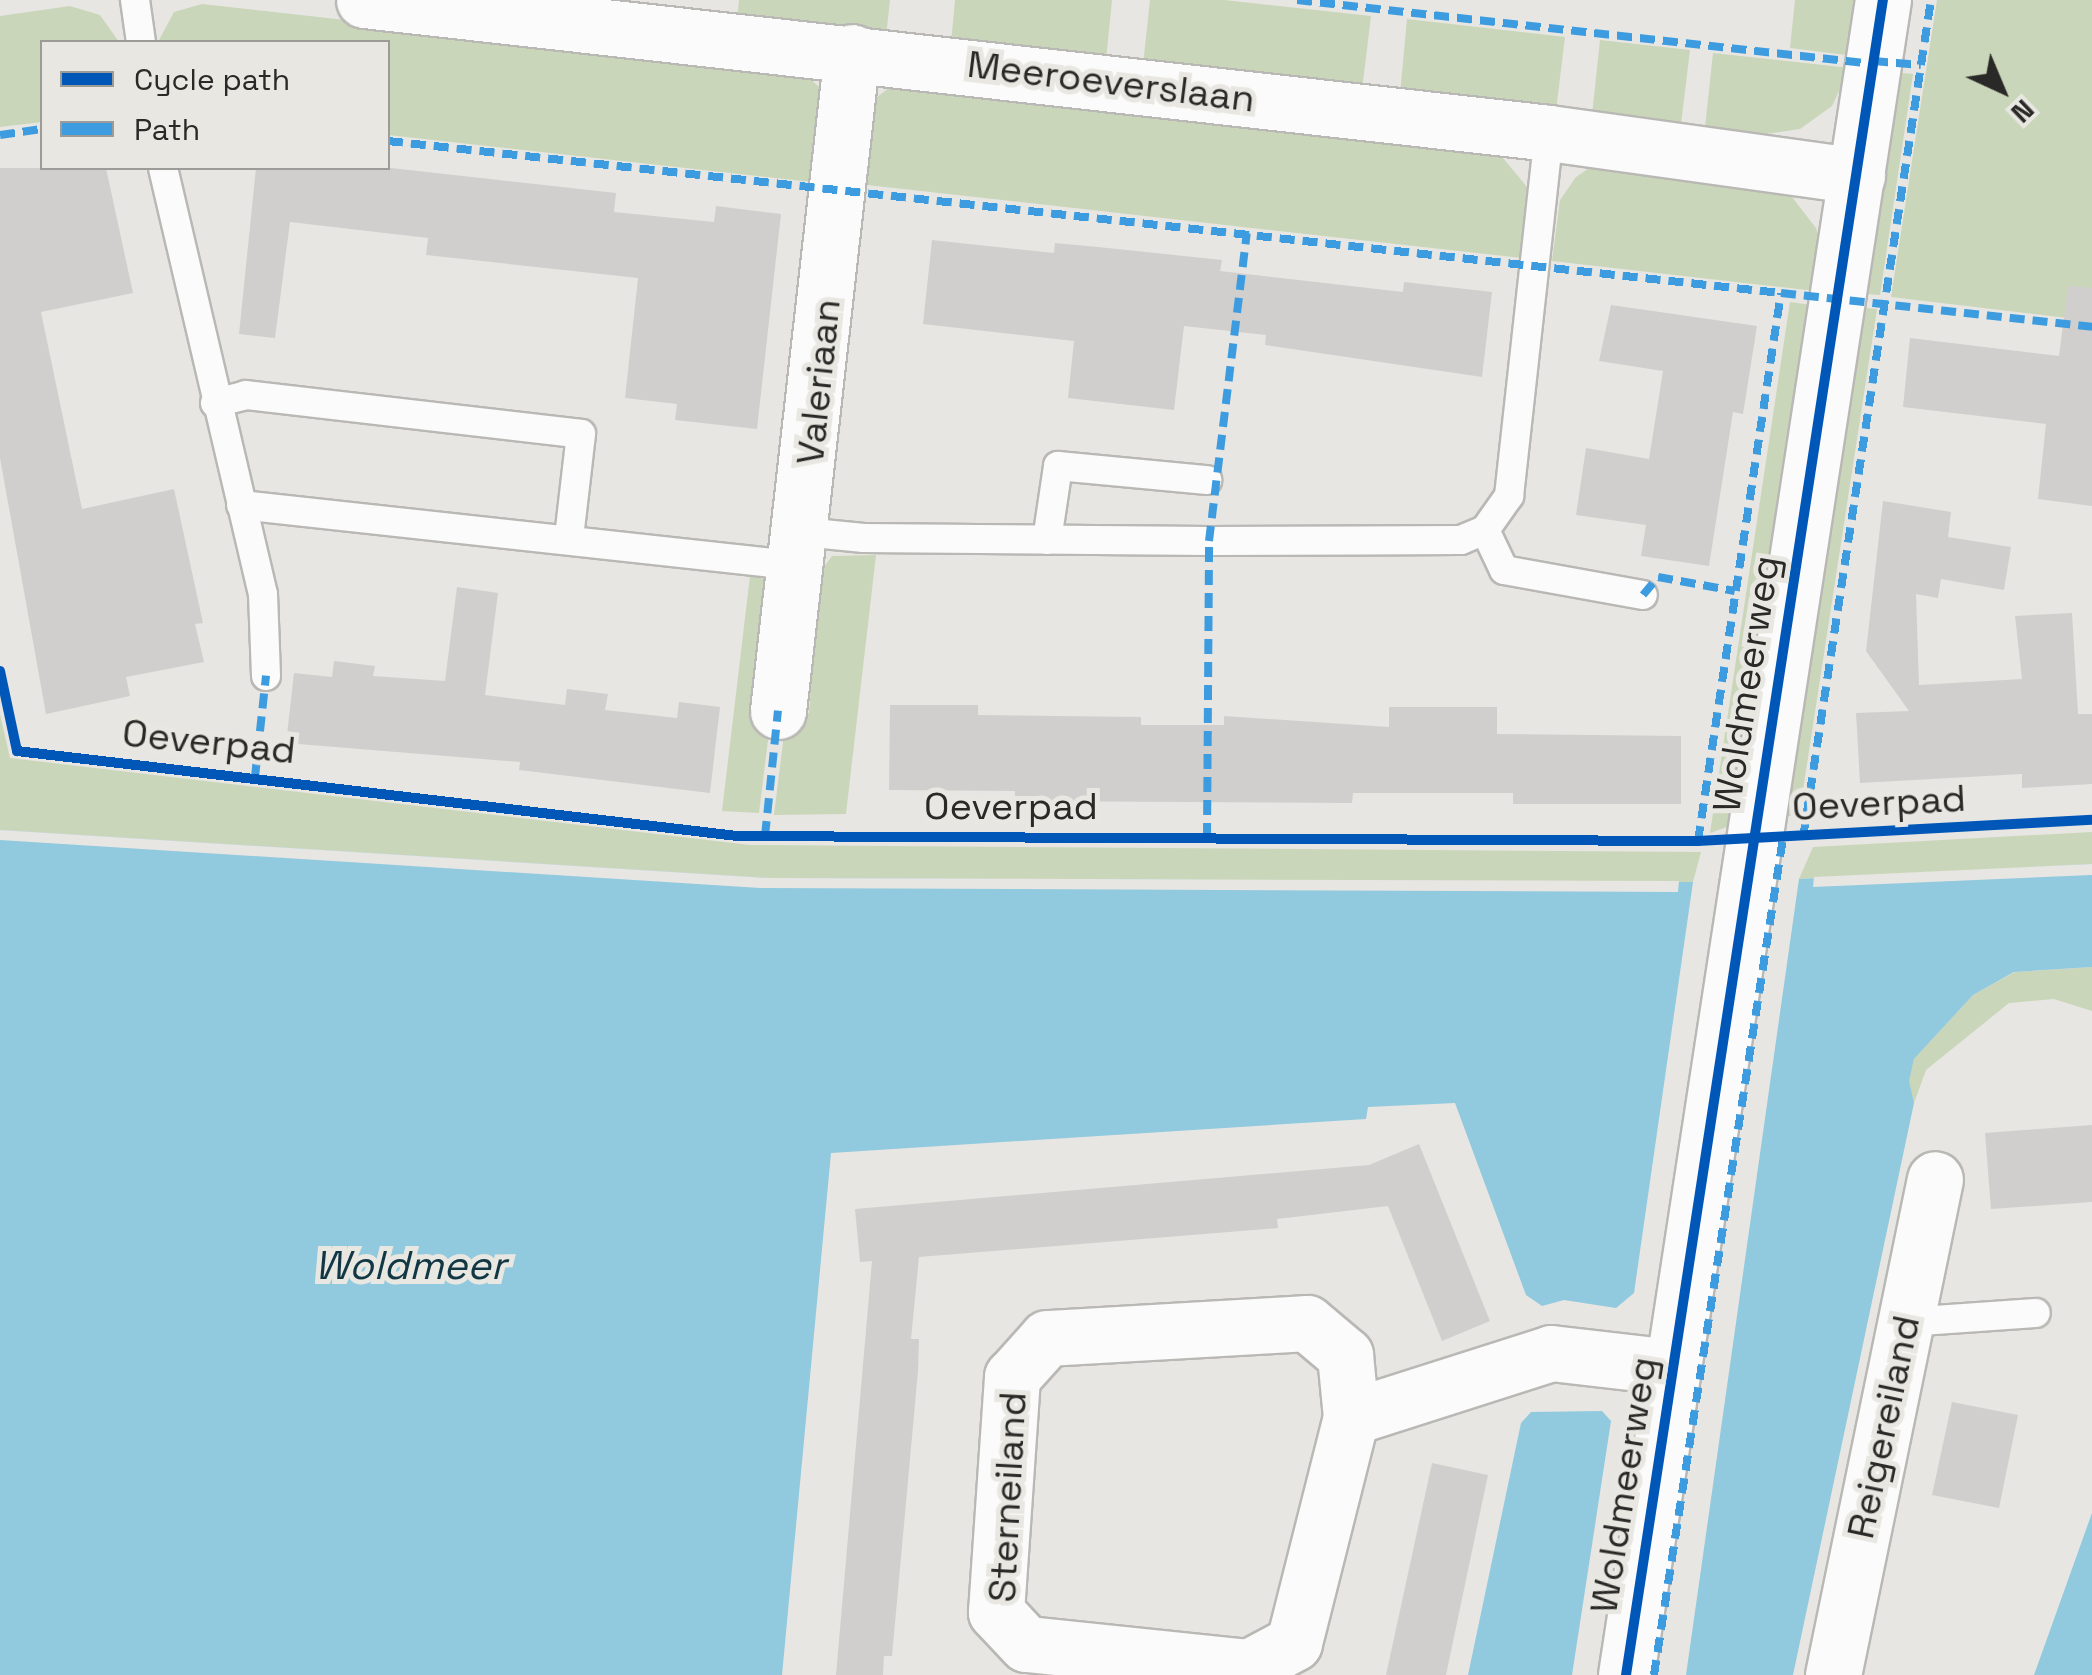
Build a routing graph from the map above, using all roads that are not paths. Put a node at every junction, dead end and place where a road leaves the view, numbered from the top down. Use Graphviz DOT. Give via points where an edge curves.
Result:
graph roads {
  1 [pos="136,0"];
  2 [pos="364,0"];
  3 [pos="1884,0"];
  4 [pos="141,40"];
  5 [pos="852,52"];
  6 [pos="1548,134"];
  7 [pos="163,170"];
  8 [pos="1857,176"];
  9 [pos="216,403"];
  10 [pos="1207,480"];
  11 [pos="241,505"];
  12 [pos="1485,530"];
  13 [pos="569,538"];
  14 [pos="1047,540"];
  15 [pos="801,549"];
  16 [pos="1643,595"];
  17 [pos="266,676"];
  18 [pos="778,711"];
  19 [pos="1935,1179"];
  20 [pos="2036,1313"];
  21 [pos="1906,1322"];
  22 [pos="1672,1367"];
  23 [pos="1351,1418"];
  24 [pos="1626,1675"];
  25 [pos="1833,1675"];
  1 -- 4 [label="lane"];
  2 -- 5 [label="street, Meeroeverslaan"];
  3 -- 8 [label="street, Woldmeerweg"];
  5 -- 6 [label="street, Meeroeverslaan"];
  5 -- 15 [label="street, Valeriaan"];
  6 -- 8 [label="street, Meeroeverslaan"];
  6 -- 12 [label="lane" via="1510,496"];
  7 -- 9 [label="lane"];
  8 -- 22 [label="street, Woldmeerweg"];
  9 -- 11 [label="lane"];
  9 -- 13 [label="lane" via="246,394 582,434"];
  10 -- 14 [label="lane" via="1058,466"];
  11 -- 13 [label="lane"];
  11 -- 17 [label="lane" via="262,594"];
  12 -- 14 [label="lane" via="1460,540"];
  12 -- 16 [label="lane" via="1504,570"];
  13 -- 15 [label="lane"];
  14 -- 15 [label="lane"];
  15 -- 18 [label="street, Valeriaan"];
  19 -- 21 [label="street, Reigereiland"];
  20 -- 21 [label="lane"];
  21 -- 25 [label="street, Reigereiland"];
  22 -- 23 [label="street" via="1551,1353"];
  22 -- 24 [label="street, Woldmeerweg"];
  23 -- 23 [label="street, Sterneiland" via="1294,1643 1249,1667 1026,1644 996,1612 1012,1377 1047,1338 1308,1322 1345,1355"];
}
